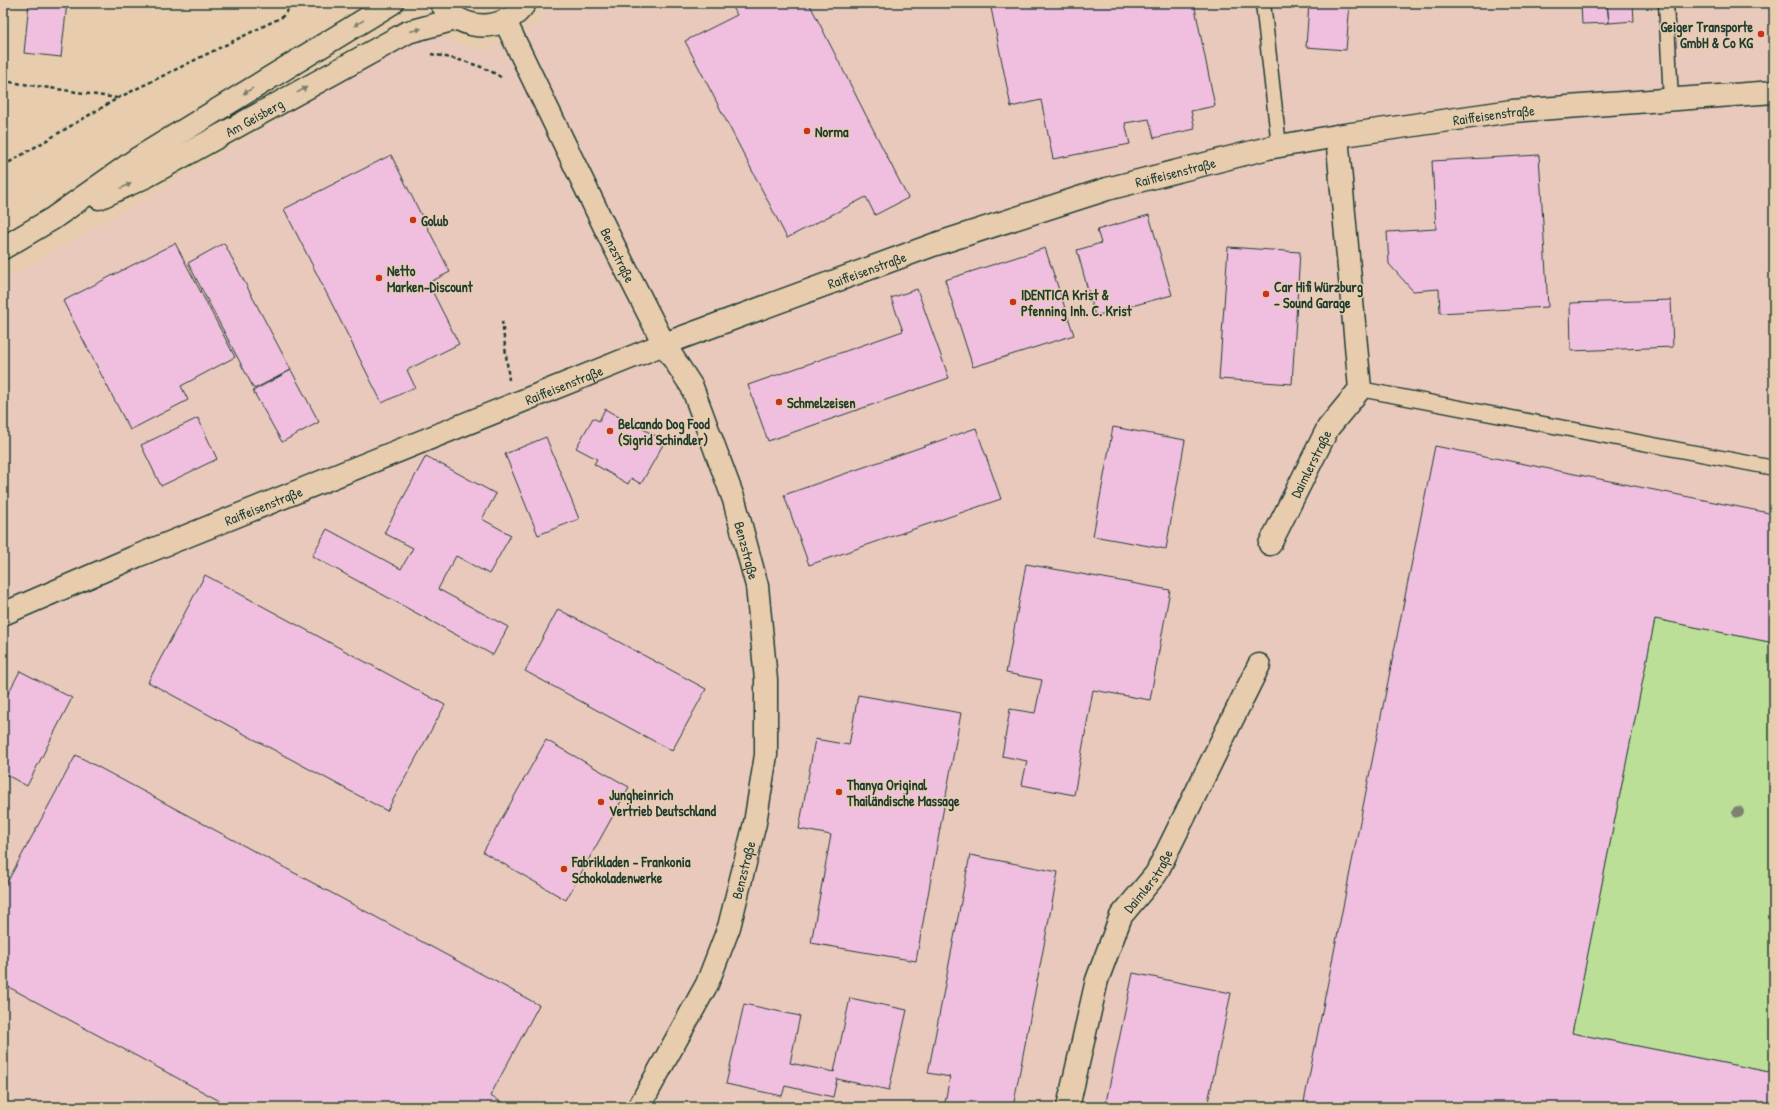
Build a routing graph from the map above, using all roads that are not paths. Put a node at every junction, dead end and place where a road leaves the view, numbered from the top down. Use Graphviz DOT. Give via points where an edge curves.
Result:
graph roads {
  1 [pos="392,3"];
  2 [pos="440,3"];
  3 [pos="525,3"];
  4 [pos="1263,3"];
  5 [pos="1666,3"];
  6 [pos="456,19"];
  7 [pos="505,21"];
  8 [pos="1774,92"];
  9 [pos="1671,100"];
  10 [pos="1336,136"];
  11 [pos="1279,146"];
  12 [pos="52,219"];
  13 [pos="3,248"];
  14 [pos="664,344"];
  15 [pos="1360,389"];
  16 [pos="1774,468"];
  17 [pos="1270,544"];
  18 [pos="3,614"];
  19 [pos="1259,665"];
  20 [pos="641,1106"];
  21 [pos="1068,1107"];
  1 -- 12 [label="street, Am Geisberg, one-way" via="137,159"];
  2 -- 6 [label="street"];
  3 -- 7 [label="street"];
  4 -- 11 [label="lane"];
  5 -- 9 [label="lane"];
  6 -- 7 [label="street" via="472,25 489,26"];
  12 -- 6 [label="street, Am Geisberg, one-way" via="145,177 408,32"];
  7 -- 14 [label="street, Benzstraße"];
  8 -- 9 [label="street, Raiffeisenstraße"];
  9 -- 10 [label="street, Raiffeisenstraße" via="1512,111"];
  10 -- 11 [label="street, Raiffeisenstraße"];
  10 -- 15 [label="street"];
  11 -- 14 [label="street, Raiffeisenstraße" via="1107,189 964,234"];
  12 -- 13 [label="street, Am Geisberg"];
  14 -- 18 [label="street, Raiffeisenstraße" via="137,556"];
  14 -- 20 [label="street, Benzstraße" via="692,387 734,500 757,586 766,680 766,756 755,823 729,928 707,984"];
  15 -- 16 [label="lane"];
  15 -- 17 [label="street, Daimlerstraße" via="1328,428"];
  19 -- 21 [label="street, Daimlerstraße" via="1156,874 1121,916 1096,980"];
}
